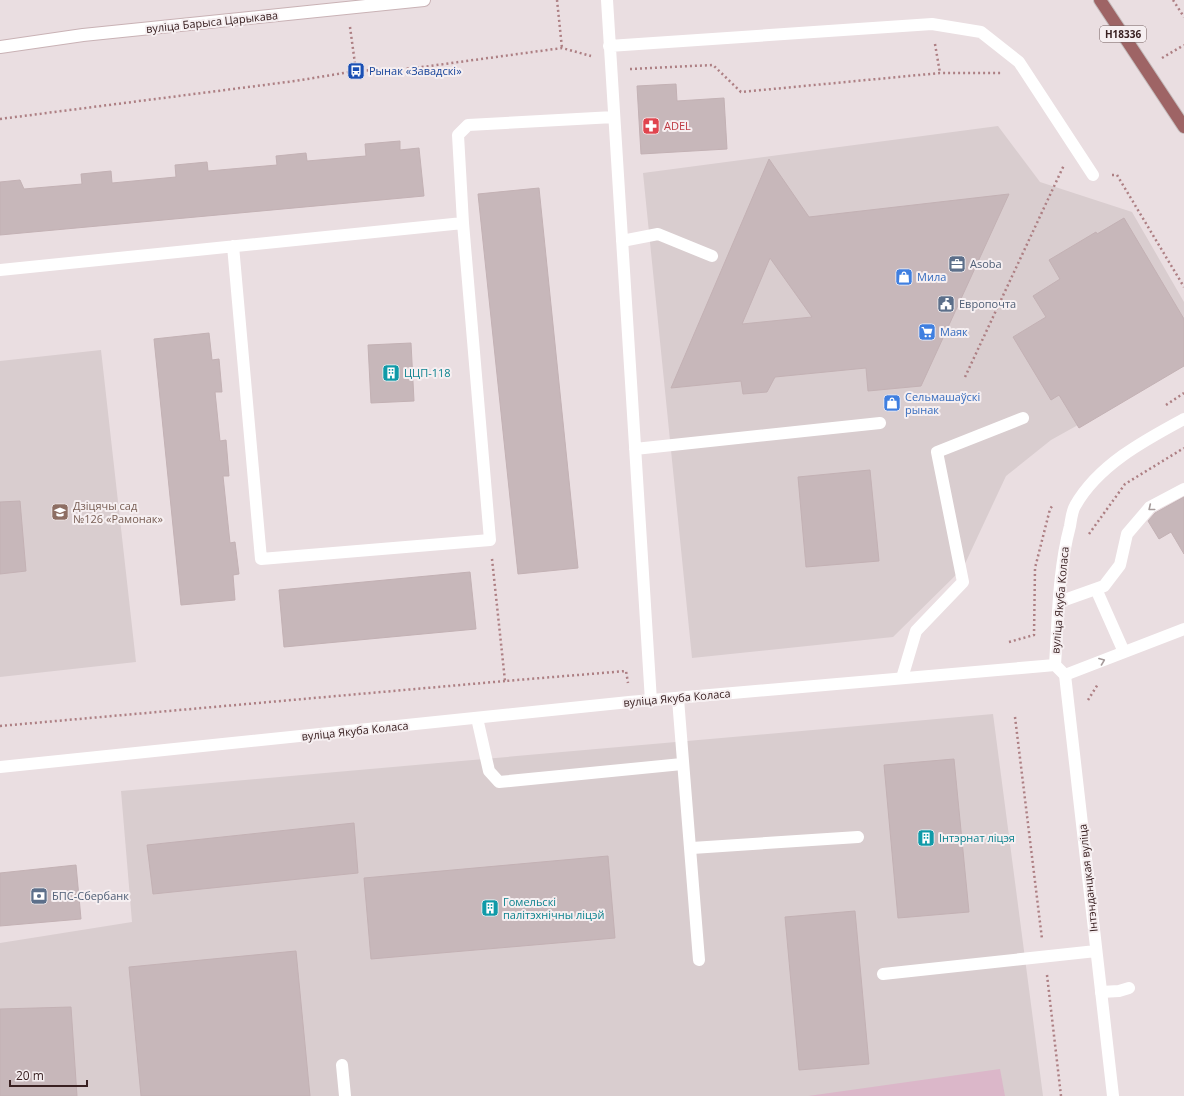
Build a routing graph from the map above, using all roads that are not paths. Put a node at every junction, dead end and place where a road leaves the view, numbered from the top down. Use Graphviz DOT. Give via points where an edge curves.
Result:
graph roads {
  1 [pos="424,0"];
  2 [pos="607,0"];
  3 [pos="1100,0"];
  4 [pos="610,46"];
  5 [pos="0,47"];
  6 [pos="614,117"];
  7 [pos="1184,127"];
  8 [pos="1093,175"];
  9 [pos="463,223"];
  10 [pos="622,241"];
  11 [pos="233,246"];
  12 [pos="712,256"];
  13 [pos="0,270"];
  14 [pos="1023,418"];
  15 [pos="1184,419"];
  16 [pos="880,424"];
  17 [pos="635,449"];
  18 [pos="1184,489"];
  19 [pos="1096,589"];
  20 [pos="1059,602"];
  21 [pos="1184,629"];
  22 [pos="1124,652"];
  23 [pos="1055,665"];
  24 [pos="1065,675"];
  25 [pos="902,678"];
  26 [pos="678,699"];
  27 [pos="651,701"];
  28 [pos="477,718"];
  29 [pos="682,764"];
  30 [pos="0,767"];
  31 [pos="858,837"];
  32 [pos="692,848"];
  33 [pos="1096,951"];
  34 [pos="699,960"];
  35 [pos="883,974"];
  36 [pos="1129,988"];
  37 [pos="1101,992"];
  38 [pos="342,1065"];
  39 [pos="345,1096"];
  40 [pos="1113,1096"];
  1 -- 5 [label="street, вуліца Барыса Царыкава" via="83,35"];
  2 -- 4 [label="street"];
  3 -- 7 [label="main road, Н18336"];
  4 -- 6 [label="street"];
  4 -- 8 [label="street" via="932,24 982,32 1019,62"];
  6 -- 9 [label="street" via="468,126 458,135"];
  6 -- 10 [label="street"];
  9 -- 11 [label="street"];
  9 -- 11 [label="street" via="490,540 261,559"];
  10 -- 12 [label="street" via="658,234"];
  10 -- 17 [label="street"];
  11 -- 13 [label="street"];
  14 -- 25 [label="street" via="937,452 963,582 916,631"];
  15 -- 20 [label="street, вуліца Якуба Коласа" via="1148,438 1111,466 1075,506 1064,548"];
  16 -- 17 [label="street"];
  17 -- 27 [label="street"];
  18 -- 19 [label="street, one-way" via="1150,508 1127,534 1120,565 1104,586"];
  19 -- 20 [label="street"];
  19 -- 22 [label="street"];
  20 -- 23 [label="street, вуліца Якуба Коласа"];
  21 -- 22 [label="street"];
  24 -- 22 [label="street, one-way"];
  23 -- 24 [label="street"];
  23 -- 25 [label="street, вуліца Якуба Коласа"];
  24 -- 33 [label="street, Інтэнданцкая вуліца"];
  25 -- 26 [label="street, вуліца Якуба Коласа"];
  26 -- 27 [label="street, вуліца Якуба Коласа"];
  26 -- 29 [label="street"];
  27 -- 28 [label="street, вуліца Якуба Коласа"];
  28 -- 29 [label="street" via="489,771 499,782"];
  28 -- 30 [label="street, вуліца Якуба Коласа"];
  29 -- 32 [label="street"];
  31 -- 32 [label="street"];
  32 -- 34 [label="street"];
  33 -- 35 [label="street"];
  33 -- 37 [label="street, Інтэнданцкая вуліца"];
  36 -- 37 [label="street"];
  37 -- 40 [label="street, Інтэнданцкая вуліца"];
  38 -- 39 [label="street"];
}
